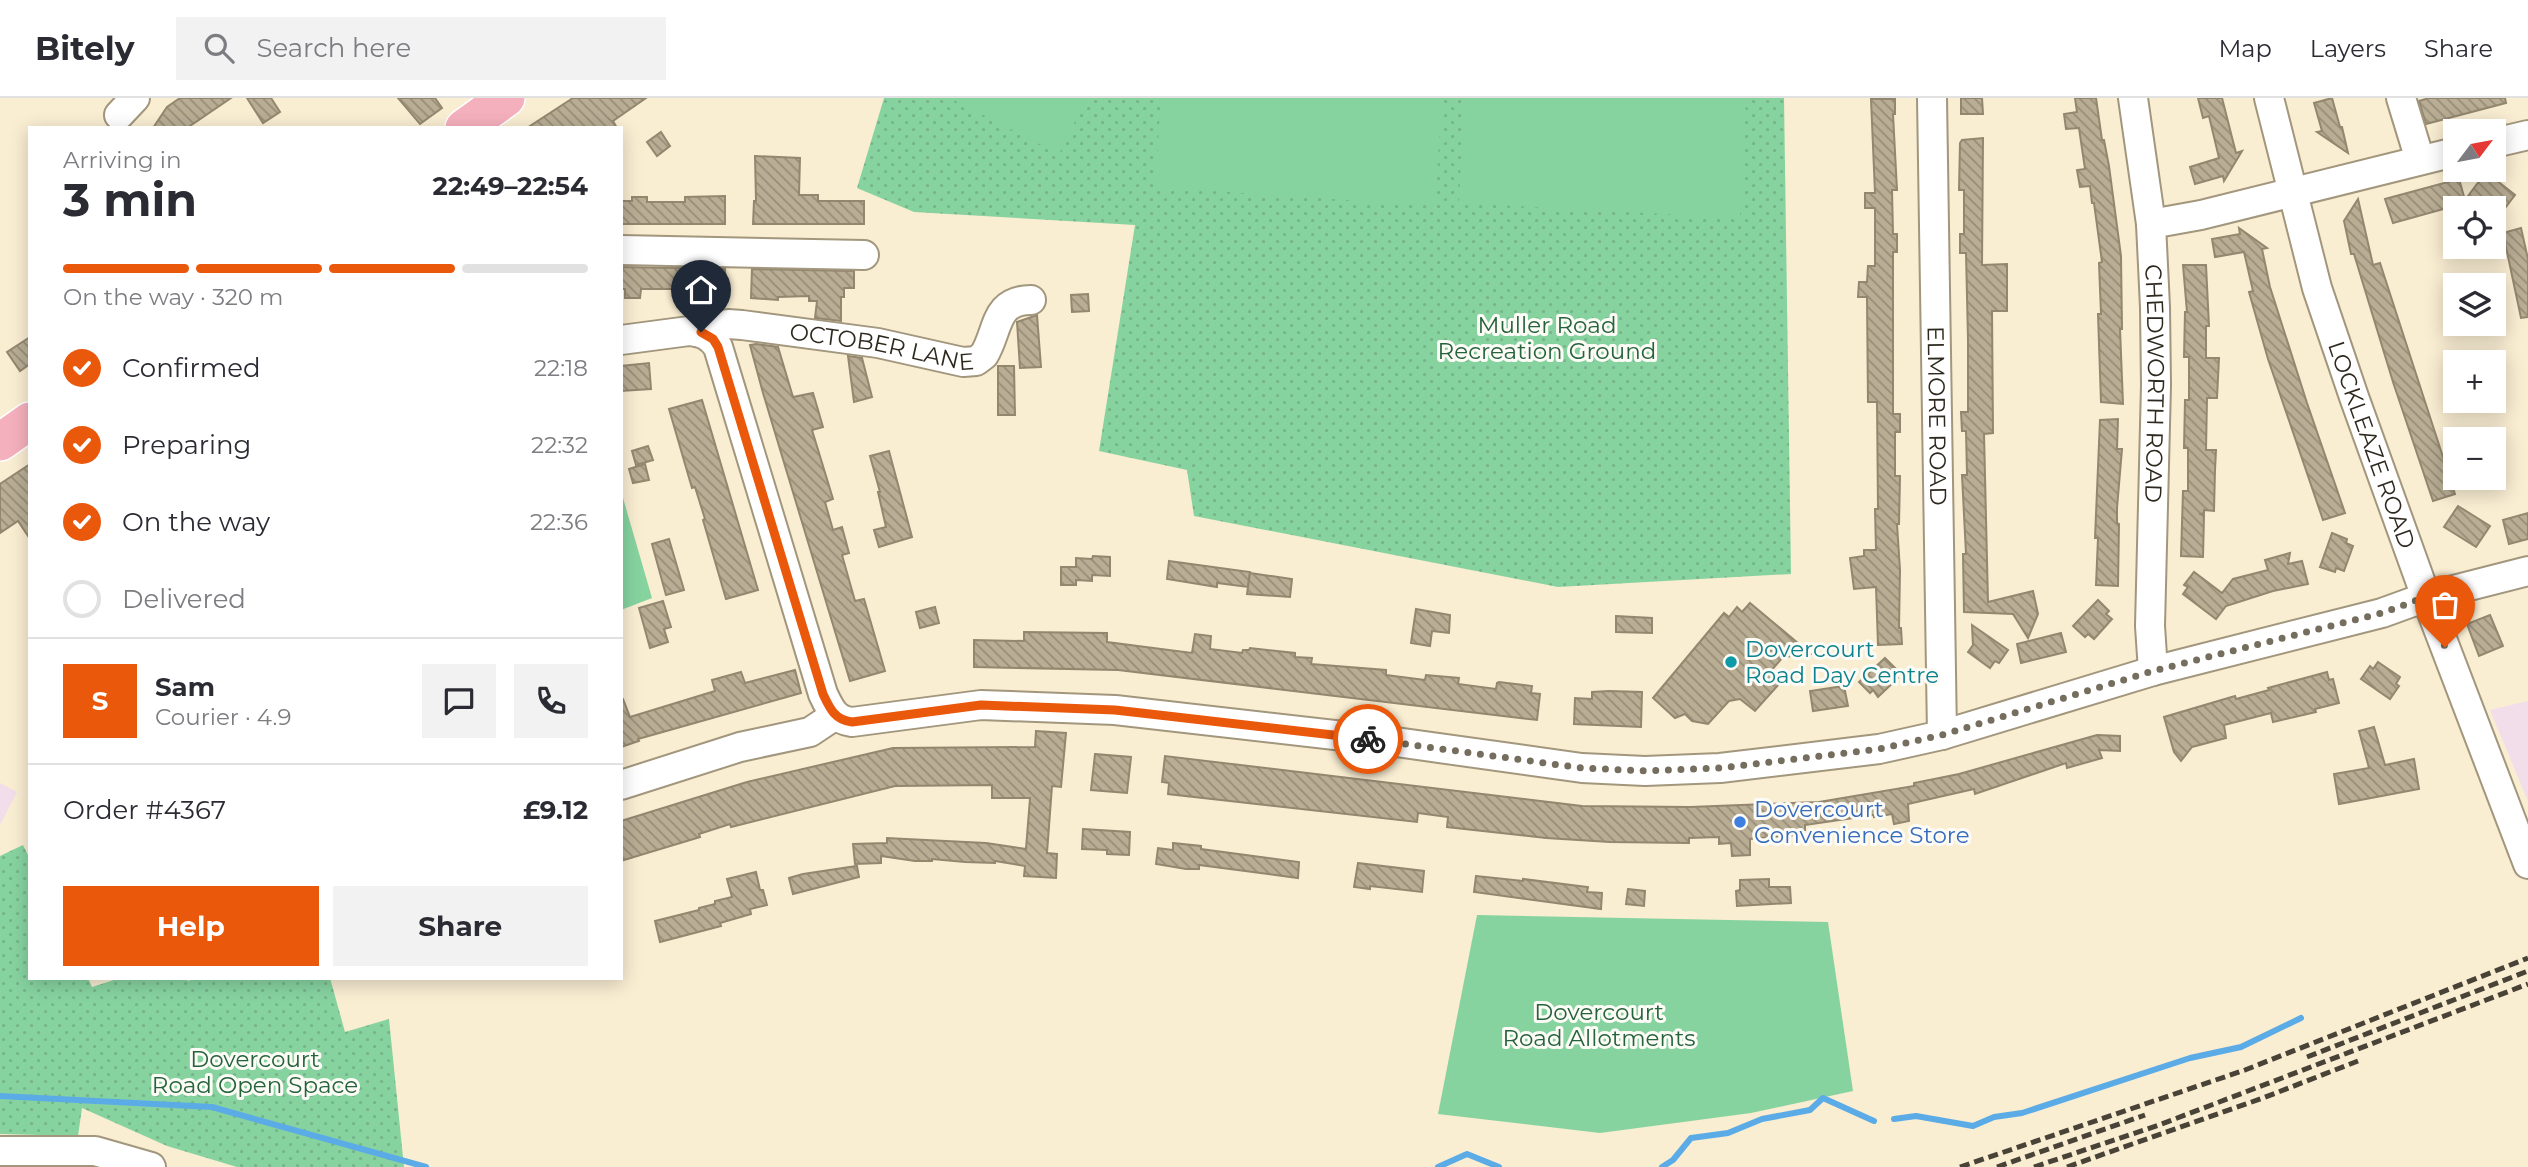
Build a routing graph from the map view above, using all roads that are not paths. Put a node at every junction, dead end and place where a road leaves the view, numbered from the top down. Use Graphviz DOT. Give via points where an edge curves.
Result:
graph roads {
  1 [pos="1932,98"];
  2 [pos="2133,98"];
  3 [pos="2269,98"];
  4 [pos="2401,98"];
  5 [pos="2528,135"];
  6 [pos="2506,140"];
  7 [pos="2443,155"];
  8 [pos="2420,160"];
  9 [pos="2291,192"];
  10 [pos="2151,224"];
  11 [pos="623,250"];
  12 [pos="864,255"];
  13 [pos="1031,300"];
  14 [pos="701,332"];
  15 [pos="623,340"];
  16 [pos="2528,570"];
  17 [pos="2426,597"];
  18 [pos="2153,671"];
  19 [pos="834,716"];
  20 [pos="1942,735"];
  21 [pos="623,784"];
  22 [pos="2528,864"];
  23 [pos="0,1150"];
  24 [pos="152,1167"];
  1 -- 20 [label="street, ELMORE ROAD"];
  2 -- 10 [label="street, CHEDWORTH ROAD"];
  3 -- 9 [label="street, LOCKLEAZE ROAD"];
  4 -- 8 [label="street"];
  5 -- 6 [label="street"];
  7 -- 8 [label="street"];
  8 -- 9 [label="street"];
  9 -- 10 [label="street"];
  9 -- 17 [label="street, LOCKLEAZE ROAD" via="2317,288"];
  10 -- 18 [label="street, CHEDWORTH ROAD" via="2157,385 2150,626"];
  11 -- 12 [label="street"];
  13 -- 14 [label="street, OCTOBER LANE" via="1003,310 984,355 969,362 878,343 741,325"];
  14 -- 15 [label="street, OCTOBER LANE"];
  14 -- 19 [label="street" via="718,347 823,694"];
  16 -- 17 [label="street"];
  17 -- 18 [label="street" via="2382,613"];
  17 -- 22 [label="street, LOCKLEAZE ROAD"];
  18 -- 20 [label="street"];
  19 -- 20 [label="street" via="852,722 981,705 1115,710 1582,768 1646,771 1809,758"];
  19 -- 21 [label="street" via="810,732 740,747"];
  23 -- 24 [label="street" via="95,1151"];
}
